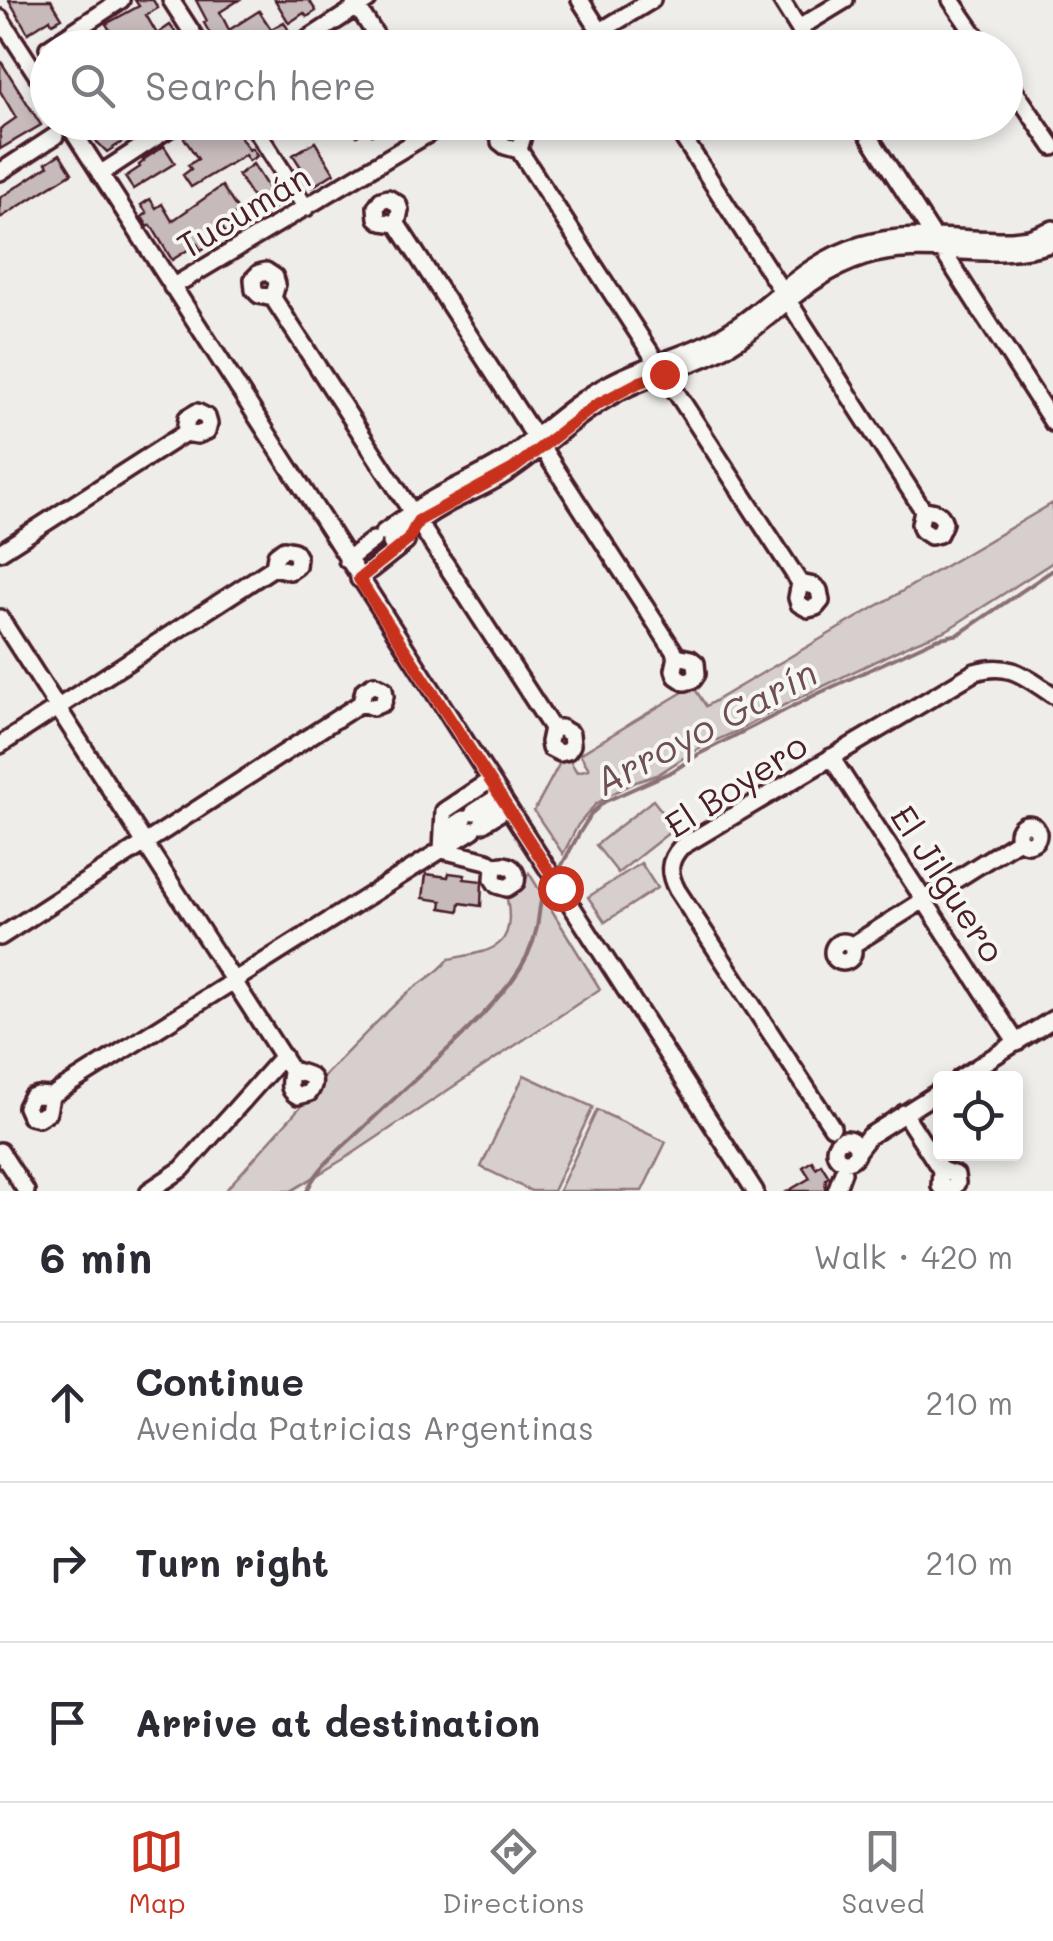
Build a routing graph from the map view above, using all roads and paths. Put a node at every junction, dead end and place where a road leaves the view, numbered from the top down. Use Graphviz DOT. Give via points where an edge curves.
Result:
graph roads {
  1 [pos="121,0"];
  2 [pos="172,0"];
  3 [pos="580,0"];
  4 [pos="652,0"];
  5 [pos="781,0"];
  6 [pos="845,0"];
  7 [pos="951,0"];
  8 [pos="360,2"];
  9 [pos="0,18"];
  10 [pos="799,28"];
  11 [pos="75,30"];
  12 [pos="191,30"];
  13 [pos="320,30"];
  14 [pos="375,30"];
  15 [pos="599,30"];
  16 [pos="602,30"];
  17 [pos="972,30"];
  18 [pos="28,61"];
  19 [pos="30,64"];
  20 [pos="1023,103"];
  21 [pos="48,140"];
  22 [pos="78,140"];
  23 [pos="152,140"];
  24 [pos="263,140"];
  25 [pos="415,140"];
  26 [pos="684,140"];
  27 [pos="872,140"];
  28 [pos="1053,147"];
  29 [pos="519,150"];
  30 [pos="0,172"];
  31 [pos="100,174"];
  32 [pos="306,208"];
  33 [pos="396,224"];
  34 [pos="1053,229"];
  35 [pos="1053,243"];
  36 [pos="938,244"];
  37 [pos="172,288"];
  38 [pos="784,295"];
  39 [pos="273,298"];
  40 [pos="660,369"];
  41 [pos="1053,423"];
  42 [pos="185,433"];
  43 [pos="538,442"];
  44 [pos="923,510"];
  45 [pos="415,516"];
  46 [pos="0,552"];
  47 [pos="274,567"];
  48 [pos="353,570"];
  49 [pos="800,584"];
  50 [pos="0,618"];
  51 [pos="677,656"];
  52 [pos="1053,695"];
  53 [pos="361,703"];
  54 [pos="58,707"];
  55 [pos="552,728"];
  56 [pos="0,745"];
  57 [pos="831,757"];
  58 [pos="489,781"];
  59 [pos="503,802"];
  60 [pos="1020,840"];
  61 [pos="442,841"];
  62 [pos="146,844"];
  63 [pos="494,866"];
  64 [pos="924,901"];
  65 [pos="0,936"];
  66 [pos="851,946"];
  67 [pos="233,980"];
  68 [pos="1048,1022"];
  69 [pos="1053,1042"];
  70 [pos="1017,1043"];
  71 [pos="971,1071"];
  72 [pos="933,1095"];
  73 [pos="51,1096"];
  74 [pos="904,1114"];
  75 [pos="0,1151"];
  76 [pos="843,1166"];
  77 [pos="941,1170"];
  78 [pos="26,1191"];
  79 [pos="148,1191"];
  80 [pos="755,1191"];
  1 -- 11 [label="street"];
  2 -- 12 [label="street"];
  3 -- 15 [label="street"];
  4 -- 16 [label="street"];
  5 -- 10 [label="street"];
  6 -- 10 [label="street"];
  7 -- 17 [label="street"];
  8 -- 13 [label="street"];
  8 -- 14 [label="street"];
  9 -- 18 [label="street"];
  18 -- 19 [label="street"];
  20 -- 28 [label="street"];
  21 -- 30 [label="street"];
  22 -- 31 [label="street"];
  23 -- 31 [label="street"];
  24 -- 32 [label="street"];
  25 -- 32 [label="street, Tucumán"];
  26 -- 38 [label="street"];
  27 -- 36 [label="street"];
  29 -- 40 [label="street"];
  31 -- 37 [label="street"];
  32 -- 37 [label="street, Tucumán"];
  33 -- 43 [label="street"];
  34 -- 36 [label="street" via="1028,238"];
  35 -- 36 [label="street" via="1004,254"];
  36 -- 38 [label="street" via="912,236 858,246 808,269"];
  36 -- 41 [label="street"];
  37 -- 48 [label="street"];
  38 -- 40 [label="street"];
  38 -- 44 [label="street"];
  39 -- 45 [label="street"];
  40 -- 43 [label="street" via="634,372 589,395"];
  40 -- 49 [label="street"];
  42 -- 46 [label="street"];
  43 -- 45 [label="street" via="513,469"];
  43 -- 51 [label="street"];
  45 -- 48 [label="street"];
  45 -- 48 [label="street" via="408,540"];
  45 -- 55 [label="street"];
  47 -- 54 [label="street"];
  48 -- 58 [label="street"];
  50 -- 54 [label="street"];
  52 -- 57 [label="street, El Boyero" via="1015,671 990,667"];
  53 -- 62 [label="street"];
  54 -- 56 [label="street"];
  54 -- 62 [label="street"];
  57 -- 64 [label="street, El Jilguero"];
  57 -- 76 [label="street, El Boyero" via="681,847 670,874 832,1127"];
  58 -- 59 [label="street"];
  58 -- 61 [label="street" via="444,811"];
  59 -- 61 [label="street"];
  59 -- 80 [label="street"];
  60 -- 64 [label="street"];
  61 -- 63 [label="street"];
  61 -- 67 [label="street"];
  62 -- 65 [label="street"];
  62 -- 67 [label="street"];
  64 -- 66 [label="street"];
  64 -- 70 [label="street, El Jilguero"];
  67 -- 73 [label="street"];
  67 -- 79 [label="street" via="287,1063 182,1169"];
  68 -- 69 [label="street"];
  68 -- 70 [label="street"];
  70 -- 71 [label="street"];
  72 -- 74 [label="street"];
  74 -- 76 [label="street" via="869,1136"];
  74 -- 77 [label="street"];
  75 -- 78 [label="street"];
}
